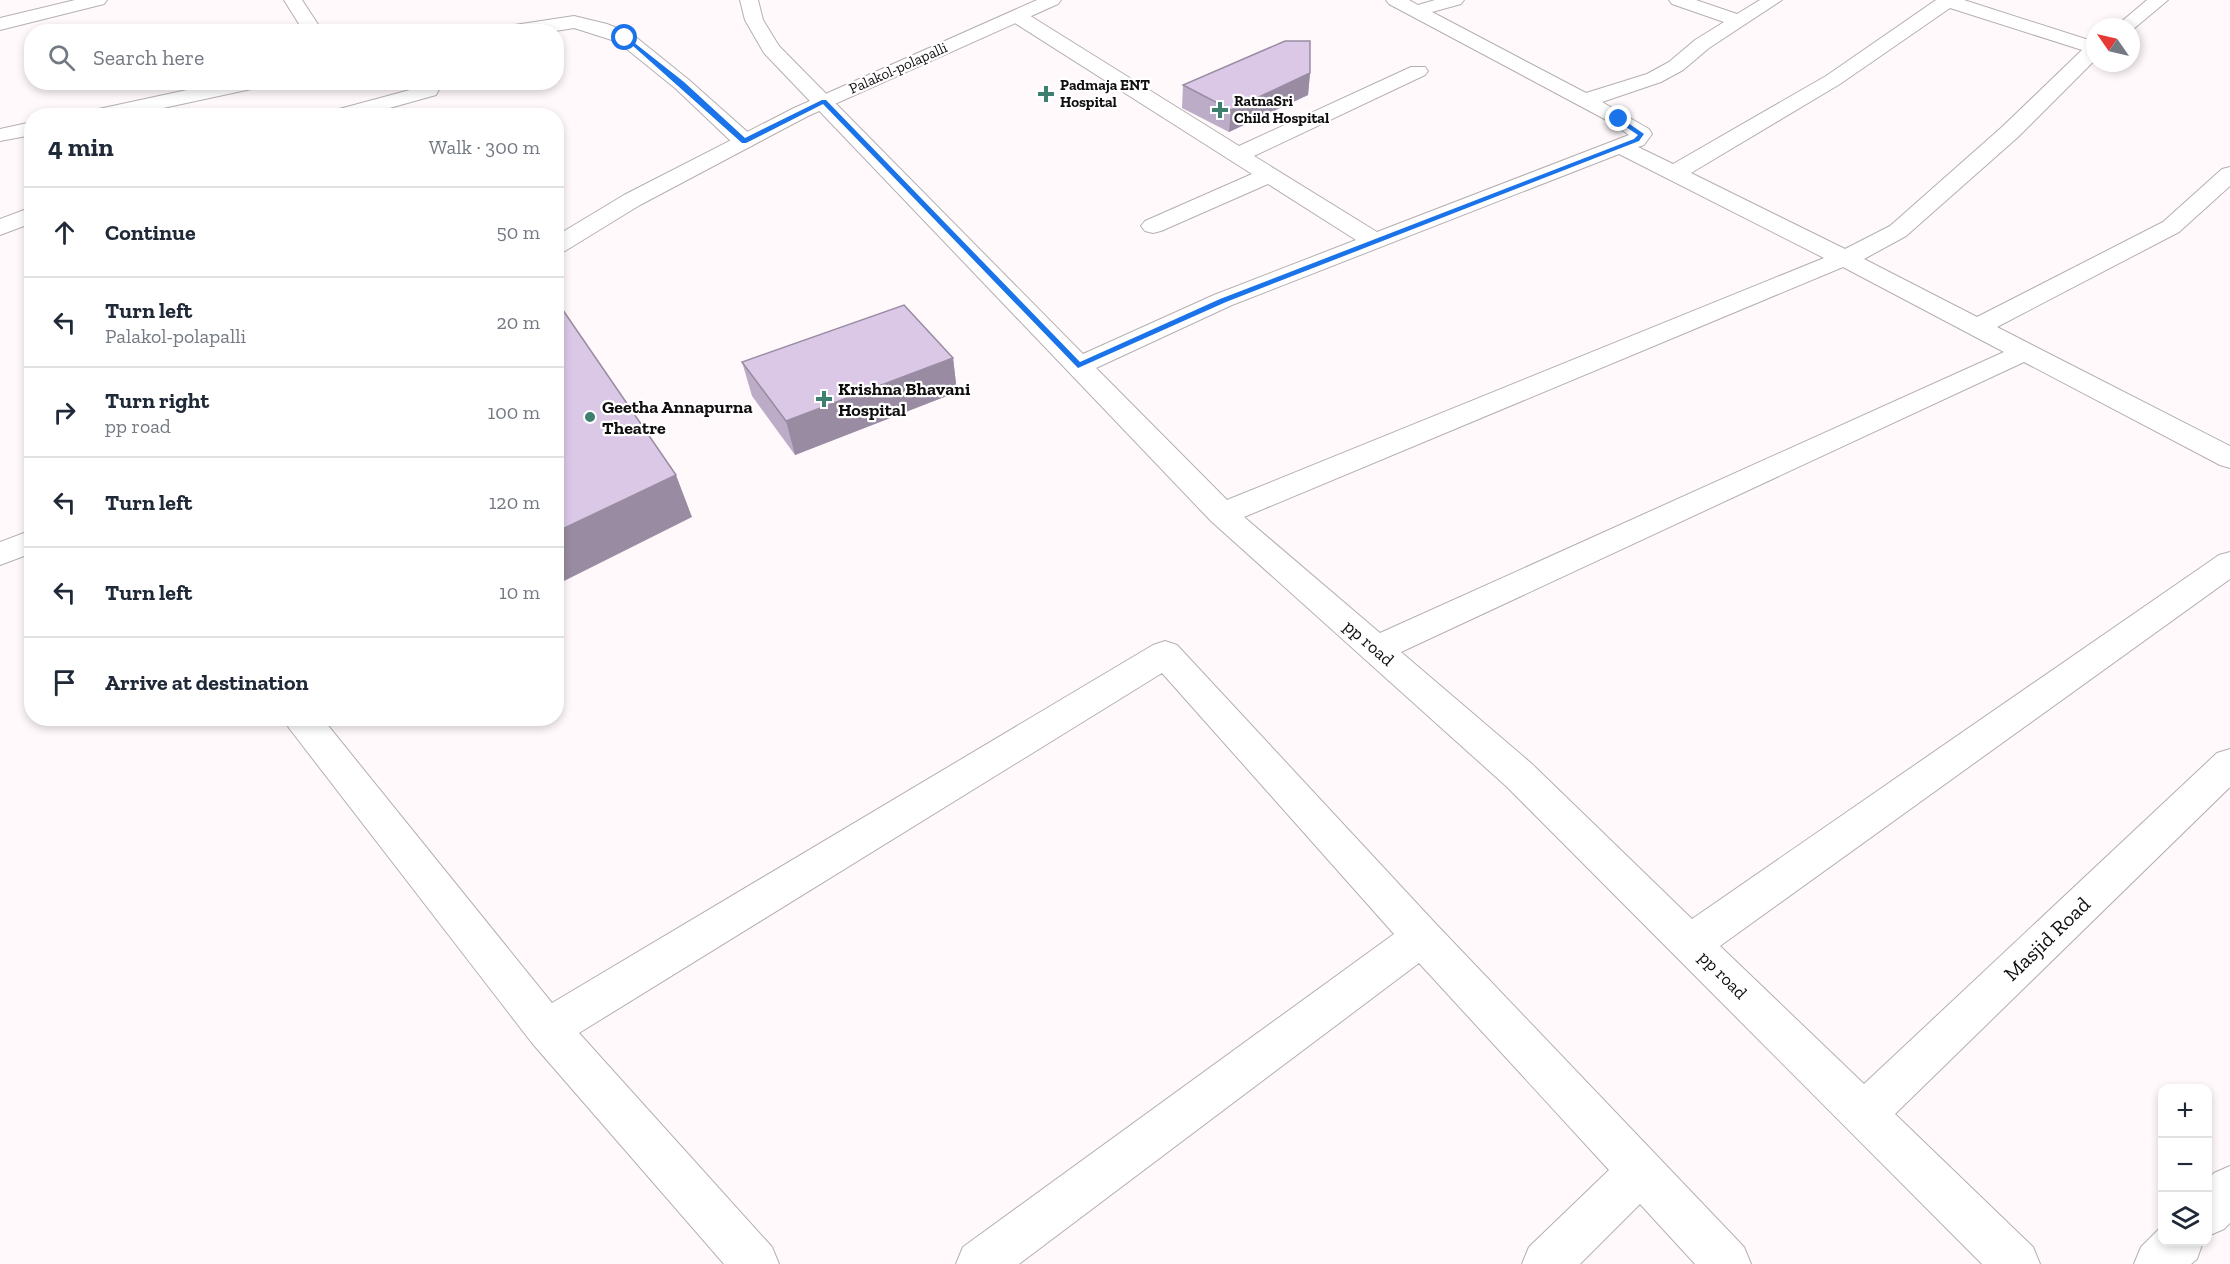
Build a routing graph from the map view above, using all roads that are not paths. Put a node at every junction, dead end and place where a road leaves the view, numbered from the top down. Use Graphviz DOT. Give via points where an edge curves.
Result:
graph roads {
  1 [pos="98,0"];
  2 [pos="293,0"];
  3 [pos="749,0"];
  4 [pos="1052,0"];
  5 [pos="1395,0"];
  6 [pos="1455,0"];
  7 [pos="1678,0"];
  8 [pos="1773,0"];
  9 [pos="1947,0"];
  10 [pos="2159,0"];
  11 [pos="59,4"];
  12 [pos="1416,11"];
  13 [pos="1017,15"];
  14 [pos="2136,18"];
  15 [pos="1740,21"];
  16 [pos="0,24"];
  17 [pos="309,24"];
  18 [pos="561,24"];
  19 [pos="2086,45"];
  20 [pos="2086,57"];
  21 [pos="1418,71"];
  22 [pos="218,90"];
  23 [pos="429,90"];
  24 [pos="824,101"];
  25 [pos="1584,101"];
  26 [pos="132,108"];
  27 [pos="367,108"];
  28 [pos="24,130"];
  29 [pos="0,135"];
  30 [pos="744,141"];
  31 [pos="1620,146"];
  32 [pos="1238,155"];
  33 [pos="1674,173"];
  34 [pos="2230,174"];
  35 [pos="1269,175"];
  36 [pos="24,218"];
  37 [pos="1153,226"];
  38 [pos="0,228"];
  39 [pos="564,241"];
  40 [pos="1374,241"];
  41 [pos="1844,258"];
  42 [pos="1977,327"];
  43 [pos="2025,352"];
  44 [pos="1078,366"];
  45 [pos="2230,458"];
  46 [pos="1222,514"];
  47 [pos="24,544"];
  48 [pos="0,555"];
  49 [pos="2230,563"];
  50 [pos="1376,649"];
  51 [pos="307,726"];
  52 [pos="2230,764"];
  53 [pos="1422,937"];
  54 [pos="1691,943"];
  55 [pos="548,1029"];
  56 [pos="1864,1114"];
  57 [pos="1640,1170"];
  58 [pos="2230,1189"];
  59 [pos="2212,1209"];
  60 [pos="2176,1246"];
  61 [pos="755,1264"];
  62 [pos="980,1264"];
  63 [pos="1545,1264"];
  64 [pos="1727,1264"];
  65 [pos="2016,1264"];
  66 [pos="2158,1264"];
  1 -- 11 [label="street"];
  2 -- 17 [label="street"];
  3 -- 24 [label="street, pp road" via="754,20 771,49"];
  4 -- 13 [label="street, Palakol-polapalli"];
  5 -- 12 [label="street"];
  6 -- 12 [label="street"];
  7 -- 15 [label="street"];
  8 -- 15 [label="street"];
  9 -- 19 [label="street"];
  9 -- 33 [label="street" via="1833,80"];
  10 -- 14 [label="street"];
  11 -- 16 [label="street"];
  12 -- 25 [label="street"];
  13 -- 24 [label="street, Palakol-polapalli"];
  13 -- 32 [label="street"];
  15 -- 25 [label="street" via="1654,78"];
  18 -- 30 [label="street" via="574,22 625,38"];
  20 -- 41 [label="street" via="2010,132 1898,231"];
  21 -- 32 [label="street"];
  22 -- 26 [label="street"];
  23 -- 27 [label="street"];
  24 -- 30 [label="street, Palakol-polapalli"];
  24 -- 44 [label="street, pp road"];
  25 -- 31 [label="street" via="1641,134"];
  28 -- 29 [label="street"];
  30 -- 39 [label="street, Palakol-polapalli"];
  31 -- 33 [label="street"];
  31 -- 40 [label="street"];
  32 -- 35 [label="street"];
  33 -- 41 [label="street"];
  34 -- 42 [label="street" via="2170,227"];
  35 -- 37 [label="street"];
  35 -- 40 [label="street"];
  36 -- 38 [label="street"];
  40 -- 44 [label="street" via="1223,300"];
  41 -- 42 [label="street"];
  41 -- 46 [label="street"];
  42 -- 43 [label="street"];
  43 -- 45 [label="street"];
  43 -- 50 [label="street"];
  44 -- 46 [label="street, pp road"];
  46 -- 50 [label="street, pp road"];
  47 -- 48 [label="street"];
  49 -- 54 [label="street"];
  50 -- 54 [label="street, pp road" via="1520,775"];
  51 -- 55 [label="street"];
  52 -- 56 [label="street, Masjid Road"];
  53 -- 55 [label="street" via="1165,654"];
  53 -- 57 [label="street"];
  53 -- 62 [label="street"];
  54 -- 56 [label="street, pp road"];
  55 -- 61 [label="street"];
  56 -- 65 [label="street, pp road"];
  57 -- 63 [label="street"];
  57 -- 64 [label="street"];
  58 -- 59 [label="street"];
  60 -- 66 [label="street"];
}
